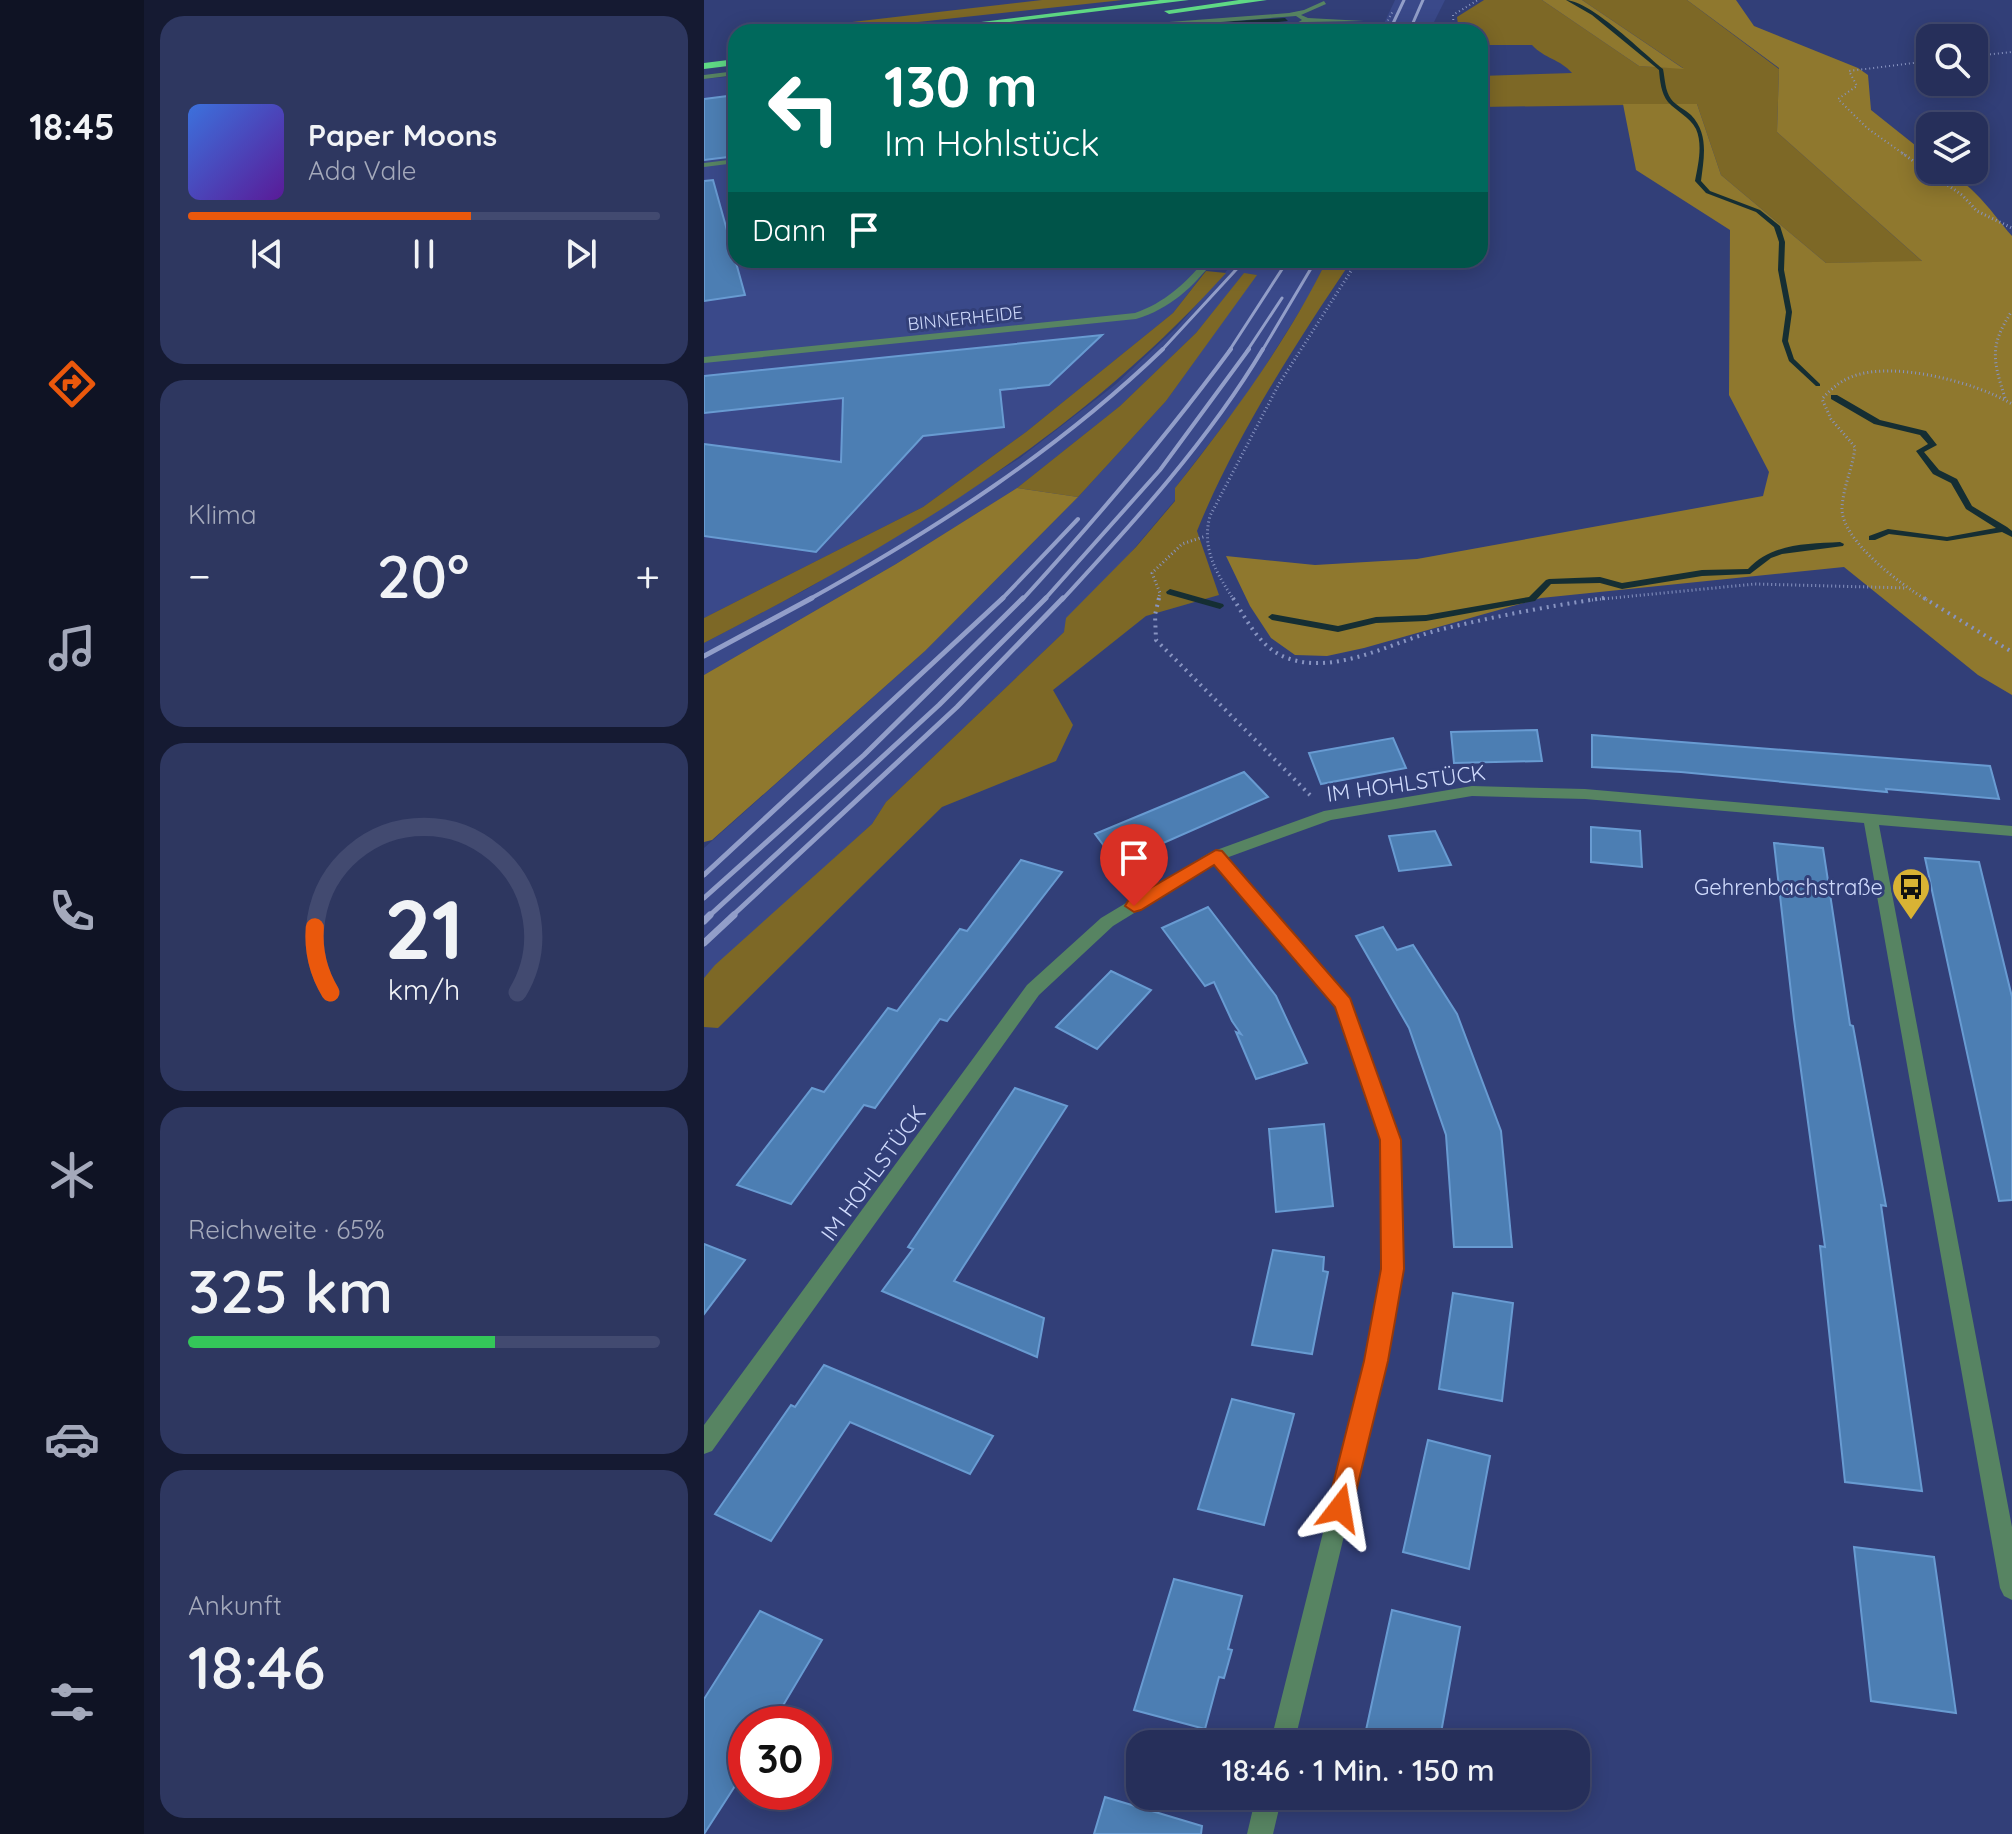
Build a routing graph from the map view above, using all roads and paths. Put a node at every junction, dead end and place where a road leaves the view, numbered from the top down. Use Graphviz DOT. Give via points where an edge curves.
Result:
graph roads {
  1 [pos="1184,0"];
  2 [pos="1262,0"];
  3 [pos="1478,0"];
  4 [pos="1324,3"];
  5 [pos="1393,11"];
  6 [pos="1289,15"];
  7 [pos="1307,20"];
  8 [pos="1361,21"];
  9 [pos="974,24"];
  10 [pos="1062,24"];
  11 [pos="1169,24"];
  12 [pos="1299,24"];
  13 [pos="1386,24"];
  14 [pos="1454,24"];
  15 [pos="728,52"];
  16 [pos="2012,52"];
  17 [pos="704,55"];
  18 [pos="1988,55"];
  19 [pos="728,63"];
  20 [pos="1916,63"];
  21 [pos="704,66"];
  22 [pos="728,74"];
  23 [pos="704,77"];
  24 [pos="728,162"];
  25 [pos="704,165"];
  26 [pos="2012,228"];
  27 [pos="1202,268"];
  28 [pos="1352,268"];
  29 [pos="2012,311"];
  30 [pos="704,360"];
  31 [pos="2006,399"];
  32 [pos="2012,404"];
  33 [pos="1206,536"];
  34 [pos="1907,588"];
  35 [pos="2012,652"];
  36 [pos="1329,815"];
  37 [pos="1871,821"];
  38 [pos="2012,831"];
  39 [pos="1216,856"];
  40 [pos="704,1443"];
  41 [pos="2012,1588"];
  42 [pos="1285,1730"];
  43 [pos="1266,1810"];
  44 [pos="1260,1834"];
  1 -- 9 [label="highway"];
  2 -- 10 [label="highway"];
  3 -- 14 [label="path" via="1453,15"];
  4 -- 6 [label="street"];
  5 -- 13 [label="path"];
  6 -- 7 [label="street"];
  6 -- 11 [label="street"];
  7 -- 8 [label="street"];
  7 -- 12 [label="street"];
  15 -- 17 [label="highway"];
  16 -- 18 [label="path"];
  19 -- 21 [label="highway"];
  20 -- 26 [label="path" via="1849,71 1857,86 1838,99 1841,105 1977,211"];
  22 -- 23 [label="street"];
  24 -- 25 [label="street"];
  27 -- 30 [label="street, BINNERHEIDE" via="1171,301 1136,316"];
  28 -- 33 [label="path" via="1256,424 1214,507"];
  29 -- 31 [label="path" via="1995,335 1992,356"];
  31 -- 32 [label="path"];
  31 -- 34 [label="path" via="1903,371 1856,375 1822,399 1855,447 1842,506 1844,526"];
  33 -- 34 [label="path" via="1211,556 1255,635 1275,653 1306,662 1357,656 1423,634 1587,601 1802,584"];
  33 -- 36 [label="path" via="1182,544 1152,573 1160,593 1156,640"];
  34 -- 35 [label="path"];
  36 -- 37 [label="street, IM HOHLSTÜCK" via="1472,791 1585,794"];
  36 -- 39 [label="street, IM HOHLSTÜCK"];
  37 -- 38 [label="street, IM HOHLSTÜCK"];
  37 -- 41 [label="street"];
  39 -- 40 [label="street, IM HOHLSTÜCK" via="1107,922 1033,990"];
  39 -- 42 [label="street" via="1344,1004 1390,1140 1393,1269 1376,1361"];
  43 -- 44 [label="street"];
}
